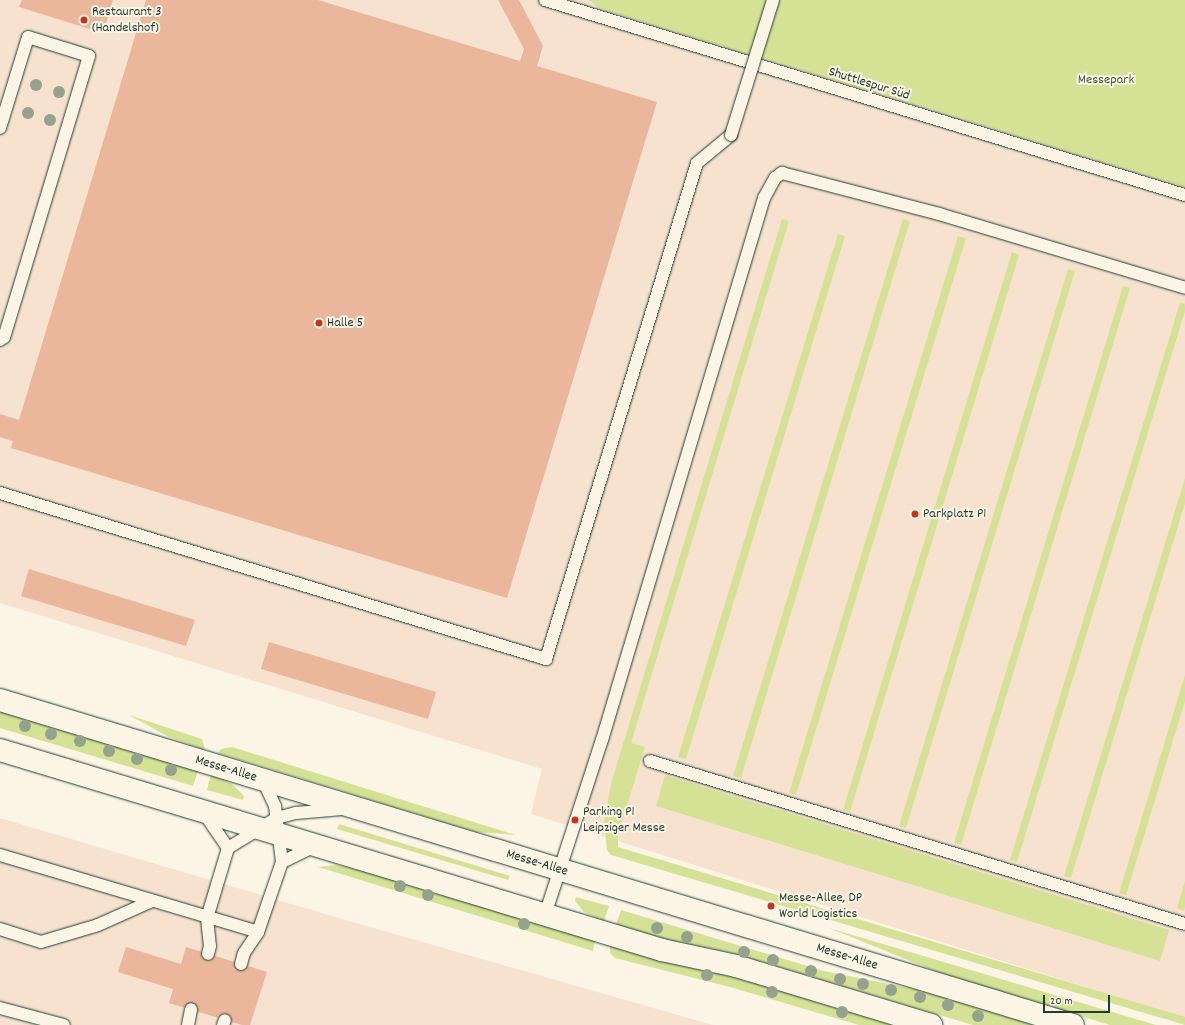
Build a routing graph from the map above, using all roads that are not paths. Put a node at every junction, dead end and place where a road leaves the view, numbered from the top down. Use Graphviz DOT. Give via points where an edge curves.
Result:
graph roads {
  1 [pos="773,0"];
  2 [pos="553,1"];
  3 [pos="0,128"];
  4 [pos="1185,195"];
  5 [pos="1185,288"];
  6 [pos="0,340"];
  7 [pos="0,493"];
  8 [pos="0,700"];
  9 [pos="0,750"];
  10 [pos="650,761"];
  11 [pos="263,780"];
  12 [pos="355,808"];
  13 [pos="204,812"];
  14 [pos="278,826"];
  15 [pos="258,828"];
  16 [pos="315,845"];
  17 [pos="228,848"];
  18 [pos="0,855"];
  19 [pos="282,862"];
  20 [pos="559,869"];
  21 [pos="152,901"];
  22 [pos="545,915"];
  23 [pos="207,918"];
  24 [pos="1185,924"];
  25 [pos="0,929"];
  26 [pos="258,932"];
  27 [pos="208,954"];
  28 [pos="241,964"];
  29 [pos="0,1008"];
  30 [pos="191,1009"];
  31 [pos="64,1025"];
  32 [pos="188,1025"];
  33 [pos="931,1025"];
  34 [pos="1073,1025"];
  1 -- 7 [label="lane, bridge" via="731,135 697,163 546,659"];
  2 -- 4 [label="lane, Shuttlespur Süd"];
  3 -- 6 [label="lane" via="28,37 89,56 4,336"];
  5 -- 20 [label="lane" via="939,214 782,174 775,178 764,198 602,740"];
  8 -- 11 [label="main road, Messe-Allee"];
  9 -- 13 [label="main road"];
  10 -- 24 [label="lane"];
  11 -- 12 [label="main road, Messe-Allee"];
  11 -- 14 [label="lane" via="275,806"];
  12 -- 14 [label="lane" via="296,813"];
  12 -- 20 [label="main road, Messe-Allee"];
  13 -- 15 [label="main road"];
  13 -- 17 [label="lane"];
  14 -- 15 [label="main road"];
  14 -- 16 [label="main road"];
  14 -- 19 [label="lane"];
  15 -- 17 [label="lane"];
  16 -- 19 [label="lane"];
  16 -- 22 [label="main road"];
  17 -- 23 [label="lane"];
  18 -- 21 [label="lane"];
  19 -- 26 [label="lane"];
  20 -- 22 [label="lane"];
  20 -- 34 [label="main road, Messe-Allee"];
  21 -- 23 [label="lane"];
  21 -- 25 [label="lane" via="98,925 41,942"];
  22 -- 33 [label="main road" via="662,950 736,966"];
  23 -- 26 [label="lane"];
  23 -- 27 [label="lane" via="210,946"];
  26 -- 28 [label="lane" via="244,953"];
  29 -- 31 [label="lane"];
  30 -- 32 [label="lane"];
}
